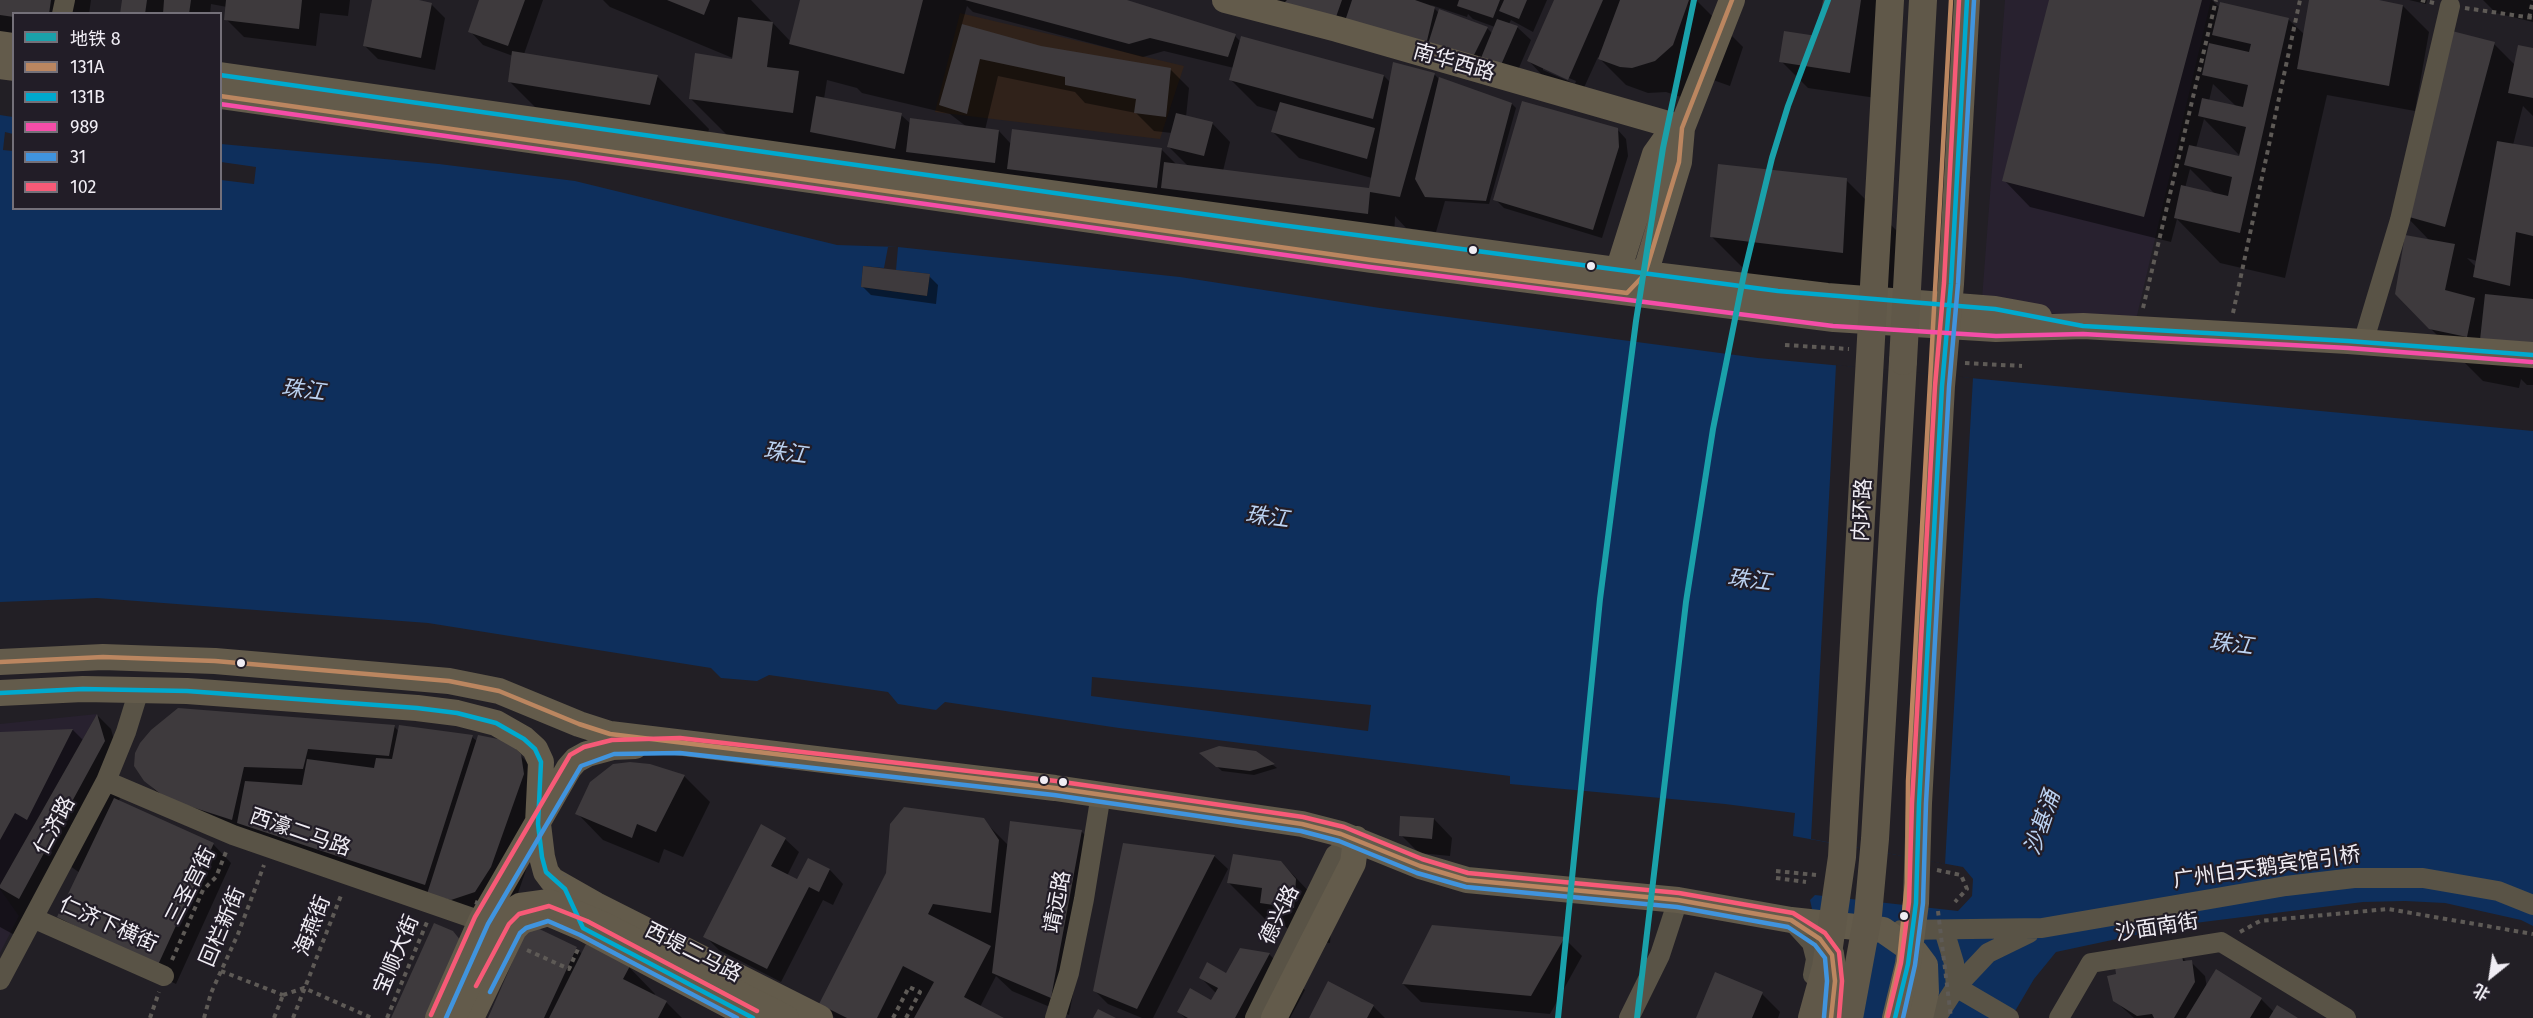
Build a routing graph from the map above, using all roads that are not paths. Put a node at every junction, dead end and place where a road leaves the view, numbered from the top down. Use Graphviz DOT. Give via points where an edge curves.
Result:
graph roads {
  1 [pos="1225,0"];
  2 [pos="1732,0"];
  3 [pos="1890,0"];
  4 [pos="1923,0"];
  5 [pos="1951,0"];
  6 [pos="1966,0"];
  7 [pos="2450,6"];
  8 [pos="222,75"];
  9 [pos="222,96"];
  10 [pos="1682,128"];
  11 [pos="1630,279"];
  12 [pos="2363,343"];
  13 [pos="2533,355"];
  14 [pos="0,662"];
  15 [pos="139,690"];
  16 [pos="0,693"];
  17 [pos="680,745"];
  18 [pos="106,782"];
  19 [pos="1101,794"];
  20 [pos="538,824"];
  21 [pos="1356,839"];
  22 [pos="1678,900"];
  23 [pos="2533,905"];
  24 [pos="575,916"];
  25 [pos="33,918"];
  26 [pos="1791,920"];
  27 [pos="482,921"];
  28 [pos="1863,928"];
  29 [pos="2042,928"];
  30 [pos="1944,930"];
  31 [pos="164,976"];
  32 [pos="0,980"];
  33 [pos="1956,987"];
  34 [pos="438,1018"];
  35 [pos="453,1018"];
  36 [pos="471,1018"];
  37 [pos="753,1018"];
  38 [pos="786,1018"];
  39 [pos="819,1018"];
  40 [pos="1055,1018"];
  41 [pos="1255,1018"];
  42 [pos="1274,1018"];
  43 [pos="1629,1018"];
  44 [pos="1802,1018"];
  45 [pos="1812,1018"];
  46 [pos="1831,1018"];
  47 [pos="1848,1018"];
  48 [pos="1886,1018"];
  49 [pos="1895,1018"];
  50 [pos="1920,1018"];
  51 [pos="1936,1018"];
  52 [pos="2009,1018"];
  53 [pos="2059,1018"];
  54 [pos="2346,1018"];
  1 -- 10 [label="main road, 南华西路"];
  2 -- 10 [label="main road"];
  3 -- 45 [label="highway, 内环路, bridge" via="1842,857 1829,950"];
  4 -- 28 [label="highway, 内环路, bridge" via="1878,795"];
  5 -- 48 [label="main road" via="1908,781 1907,883 1899,962"];
  6 -- 49 [label="main road, bridge" via="1932,554 1916,903 1908,964"];
  7 -- 12 [label="street" via="2400,220"];
  8 -- 11 [label="main road"];
  9 -- 11 [label="main road" via="1359,258"];
  10 -- 11 [label="main road" via="1679,162"];
  11 -- 12 [label="main road" via="1846,319 1996,329 2083,326"];
  12 -- 13 [label="main road"];
  14 -- 17 [label="main road" via="103,657 204,660 448,681 499,691 610,735"];
  15 -- 16 [label="main road"];
  15 -- 18 [label="street, 仁济路"];
  15 -- 20 [label="main road" via="407,707 496,723 524,739 541,762"];
  17 -- 19 [label="main road"];
  17 -- 20 [label="main road" via="613,747 586,754 569,768"];
  18 -- 25 [label="street, 仁济路"];
  18 -- 27 [label="street, 西濠二马路" via="234,835"];
  19 -- 21 [label="main road" via="1302,824"];
  19 -- 40 [label="street, 靖远路" via="1077,934"];
  20 -- 24 [label="main road" via="546,872"];
  20 -- 27 [label="main road"];
  21 -- 22 [label="main road" via="1420,866 1467,880"];
  21 -- 41 [label="street, 德兴路" via="1335,855"];
  21 -- 42 [label="main road" via="1353,863"];
  22 -- 26 [label="main road"];
  22 -- 43 [label="street" via="1660,955"];
  23 -- 29 [label="street, 广州白天鹅宾馆引桥" via="2498,891 2423,878 2354,878"];
  24 -- 36 [label="main road" via="548,913 522,921 514,929"];
  24 -- 37 [label="main road, 西堤二马路"];
  24 -- 39 [label="main road, 西堤二马路"];
  25 -- 31 [label="street, 仁济下横街"];
  25 -- 32 [label="street, 仁济路"];
  26 -- 28 [label="main road"];
  26 -- 44 [label="street" via="1815,949 1815,969"];
  26 -- 46 [label="main road" via="1820,939 1832,955 1835,981"];
  27 -- 34 [label="main road"];
  28 -- 30 [label="street, bridge"];
  28 -- 47 [label="highway, 内环路"];
  28 -- 50 [label="main road" via="1916,953 1925,965 1926,992"];
  29 -- 30 [label="street"];
  29 -- 33 [label="street" via="1999,945"];
  30 -- 33 [label="street"];
  33 -- 51 [label="street"];
  33 -- 52 [label="street"];
  35 -- 38 [label="main road, bridge" via="497,923 520,906 549,902 604,925"];
  53 -- 54 [label="street, 沙面南街" via="2091,963 2221,942"];
}
